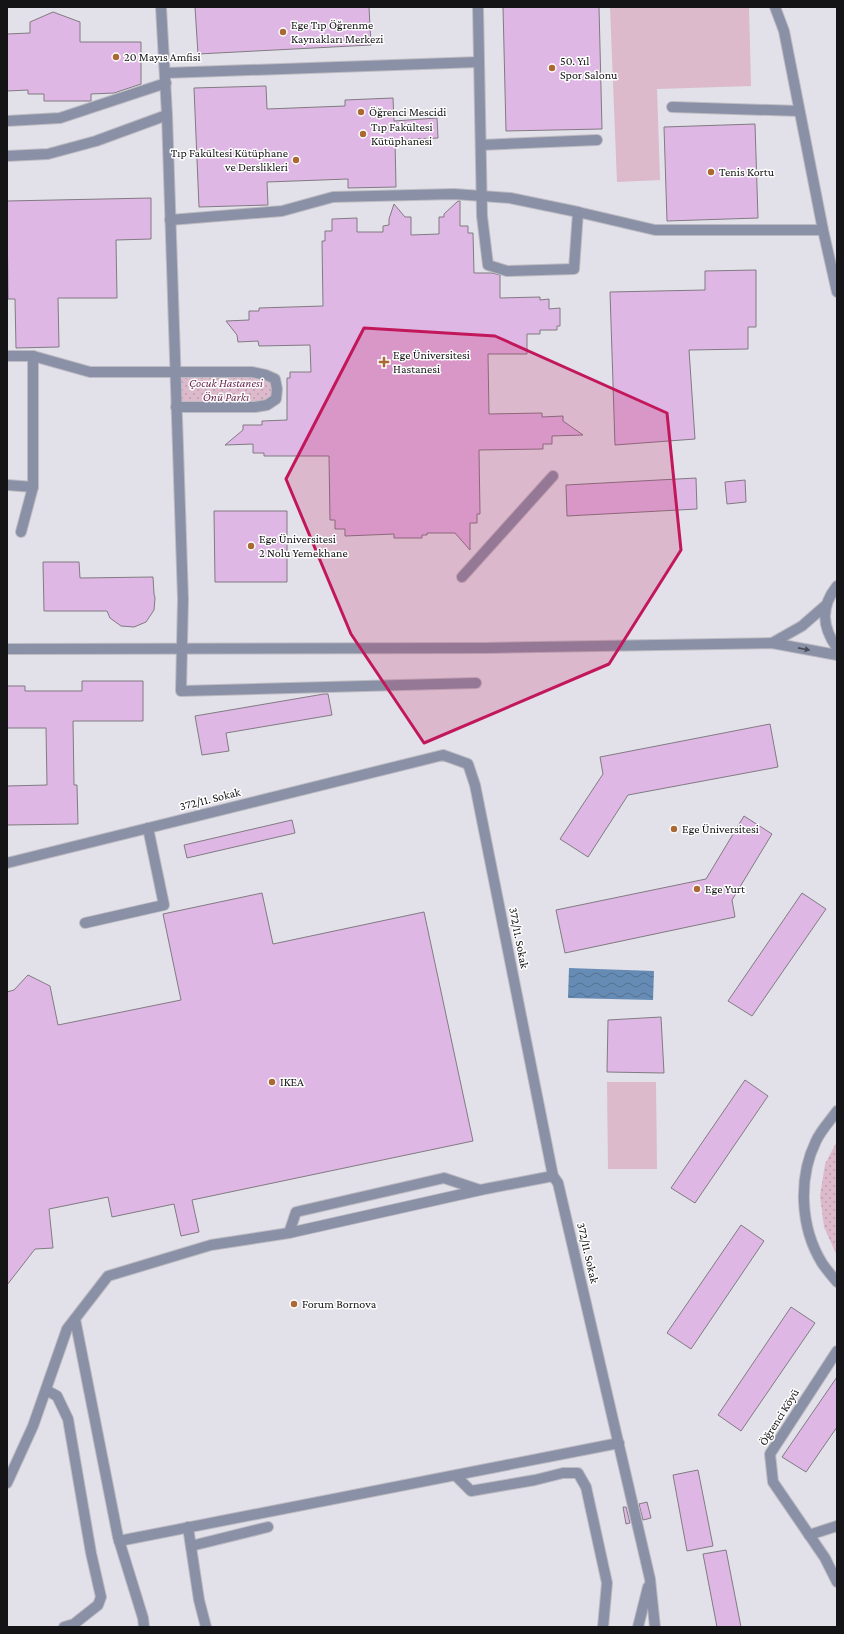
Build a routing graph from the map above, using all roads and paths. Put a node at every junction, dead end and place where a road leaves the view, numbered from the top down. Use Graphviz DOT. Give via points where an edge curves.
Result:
graph roads {
  1 [pos="161,7"];
  2 [pos="478,7"];
  3 [pos="775,7"];
  4 [pos="480,62"];
  5 [pos="166,78"];
  6 [pos="672,107"];
  7 [pos="799,111"];
  8 [pos="167,115"];
  9 [pos="7,121"];
  10 [pos="597,140"];
  11 [pos="481,145"];
  12 [pos="7,156"];
  13 [pos="482,195"];
  14 [pos="578,212"];
  15 [pos="170,220"];
  16 [pos="822,230"];
  17 [pos="837,292"];
  18 [pos="7,356"];
  19 [pos="33,356"];
  20 [pos="174,372"];
  21 [pos="176,407"];
  22 [pos="553,476"];
  23 [pos="7,485"];
  24 [pos="33,487"];
  25 [pos="21,532"];
  26 [pos="462,576"];
  27 [pos="837,586"];
  28 [pos="826,606"];
  29 [pos="772,643"];
  30 [pos="837,648"];
  31 [pos="7,649"];
  32 [pos="181,650"];
  33 [pos="837,656"];
  34 [pos="476,683"];
  35 [pos="148,828"];
  36 [pos="7,863"];
  37 [pos="85,923"];
  38 [pos="837,1111"];
  39 [pos="553,1176"];
  40 [pos="480,1190"];
  41 [pos="289,1233"];
  42 [pos="837,1282"];
  43 [pos="75,1319"];
  44 [pos="837,1351"];
  45 [pos="46,1390"];
  46 [pos="619,1443"];
  47 [pos="456,1476"];
  48 [pos="7,1483"];
  49 [pos="837,1526"];
  50 [pos="188,1527"];
  51 [pos="268,1527"];
  52 [pos="809,1535"];
  53 [pos="119,1542"];
  54 [pos="191,1546"];
  55 [pos="650,1580"];
  56 [pos="837,1582"];
  57 [pos="142,1624"];
  58 [pos="64,1627"];
  59 [pos="206,1627"];
  60 [pos="603,1627"];
  61 [pos="638,1627"];
  62 [pos="655,1627"];
  1 -- 5 [label="street"];
  2 -- 4 [label="street"];
  3 -- 7 [label="street" via="784,31"];
  4 -- 5 [label="street"];
  4 -- 11 [label="street"];
  5 -- 8 [label="street"];
  5 -- 9 [label="street" via="60,118"];
  6 -- 7 [label="street"];
  7 -- 16 [label="street"];
  8 -- 12 [label="street" via="96,142 48,154"];
  8 -- 15 [label="street"];
  10 -- 11 [label="street"];
  11 -- 13 [label="street"];
  13 -- 14 [label="street"];
  13 -- 14 [label="street" via="488,265 507,271 574,269"];
  13 -- 15 [label="street" via="334,197 282,211"];
  14 -- 16 [label="street" via="655,230"];
  15 -- 20 [label="street"];
  16 -- 17 [label="street"];
  18 -- 19 [label="street"];
  19 -- 20 [label="street" via="90,372"];
  19 -- 24 [label="street"];
  20 -- 21 [label="street"];
  20 -- 21 [label="street" via="252,372 275,379 277,389 276,399 255,408"];
  21 -- 32 [label="street" via="183,598"];
  22 -- 26 [label="street"];
  23 -- 24 [label="street"];
  24 -- 25 [label="street"];
  27 -- 28 [label="street"];
  28 -- 29 [label="street" via="802,626"];
  28 -- 30 [label="street" via="825,621 829,637"];
  29 -- 32 [label="street"];
  29 -- 33 [label="street, one-way"];
  31 -- 32 [label="street"];
  32 -- 34 [label="street" via="181,691"];
  35 -- 36 [label="street, 372/11. Sokak"];
  35 -- 37 [label="street" via="164,905"];
  35 -- 39 [label="street, 372/11. Sokak" via="443,755 468,764 475,785"];
  38 -- 42 [label="street" via="816,1141 806,1171 803,1202 808,1234 822,1262"];
  39 -- 40 [label="street"];
  39 -- 46 [label="street, 372/11. Sokak" via="558,1183"];
  40 -- 41 [label="street"];
  40 -- 41 [label="street" via="444,1178 296,1212"];
  41 -- 43 [label="street" via="211,1245 108,1276"];
  43 -- 45 [label="street" via="67,1329"];
  43 -- 53 [label="street"];
  44 -- 52 [label="street, Öğrenci Köyü" via="770,1454 773,1482"];
  45 -- 48 [label="street"];
  45 -- 58 [label="street" via="57,1396 68,1419 91,1553 102,1597 98,1605 74,1624"];
  46 -- 47 [label="street"];
  46 -- 55 [label="street, 372/11. Sokak"];
  47 -- 50 [label="street"];
  47 -- 60 [label="street" via="471,1491 563,1473 578,1473 586,1487 607,1583"];
  49 -- 52 [label="street"];
  50 -- 53 [label="street"];
  50 -- 54 [label="street"];
  51 -- 54 [label="street"];
  52 -- 56 [label="street, Öğrenci Köyü"];
  53 -- 57 [label="street"];
  54 -- 59 [label="street"];
  55 -- 61 [label="street, 372/11. Sokak"];
  55 -- 62 [label="street, 372/11. Sokak"];
}
